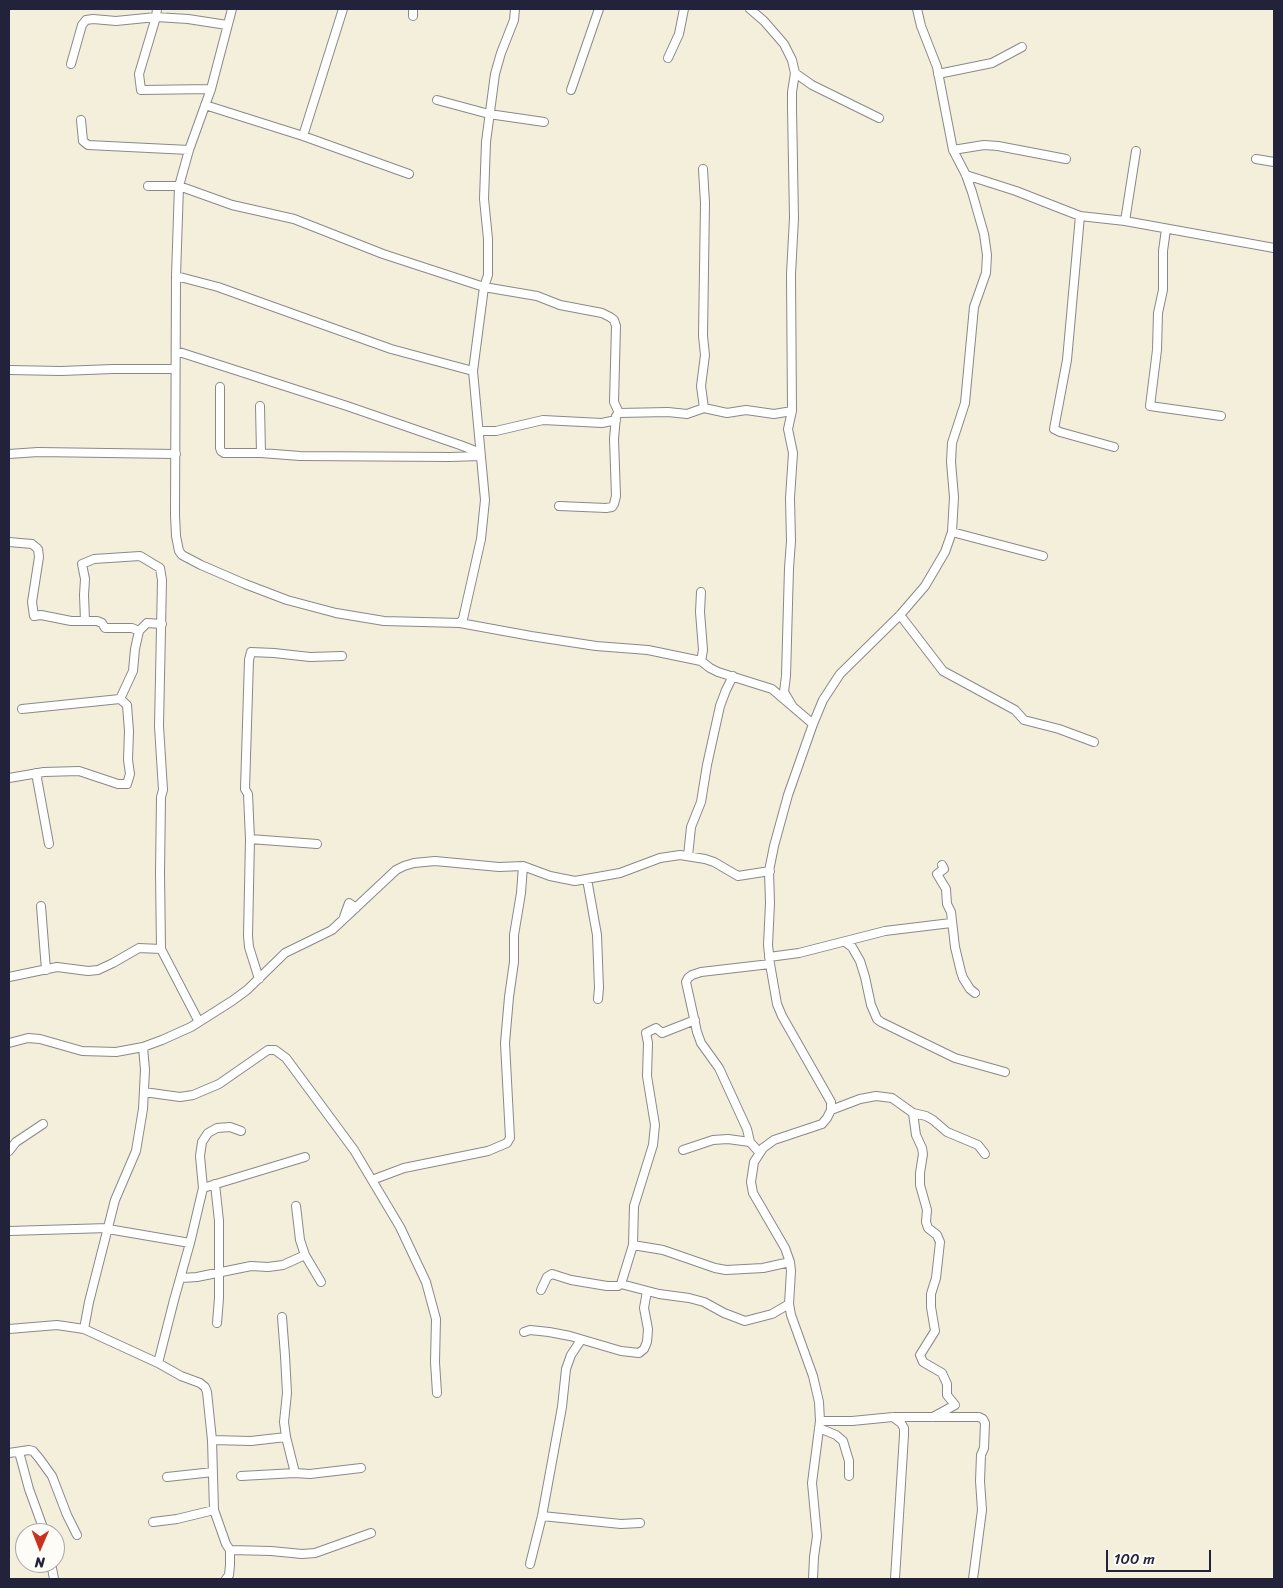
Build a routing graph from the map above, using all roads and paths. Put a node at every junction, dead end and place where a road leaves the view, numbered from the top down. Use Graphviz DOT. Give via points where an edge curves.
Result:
graph roads {
  1 [pos="232,9"];
  2 [pos="343,9"];
  3 [pos="515,9"];
  4 [pos="599,9"];
  5 [pos="684,9"];
  6 [pos="750,9"];
  7 [pos="917,9"];
  8 [pos="156,13"];
  9 [pos="227,25"];
  10 [pos="1022,46"];
  11 [pos="668,58"];
  12 [pos="71,64"];
  13 [pos="795,73"];
  14 [pos="938,74"];
  15 [pos="211,89"];
  16 [pos="571,90"];
  17 [pos="437,100"];
  18 [pos="205,105"];
  19 [pos="489,114"];
  20 [pos="879,118"];
  21 [pos="81,120"];
  22 [pos="544,122"];
  23 [pos="303,136"];
  24 [pos="189,150"];
  25 [pos="953,150"];
  26 [pos="1136,151"];
  27 [pos="1066,159"];
  28 [pos="1256,159"];
  29 [pos="1274,162"];
  30 [pos="703,169"];
  31 [pos="409,174"];
  32 [pos="966,175"];
  33 [pos="148,186"];
  34 [pos="179,186"];
  35 [pos="1080,216"];
  36 [pos="1125,221"];
  37 [pos="1166,229"];
  38 [pos="1274,248"];
  39 [pos="176,276"];
  40 [pos="484,288"];
  41 [pos="176,351"];
  42 [pos="175,369"];
  43 [pos="9,370"];
  44 [pos="473,371"];
  45 [pos="220,387"];
  46 [pos="260,406"];
  47 [pos="704,408"];
  48 [pos="792,411"];
  49 [pos="617,416"];
  50 [pos="1221,416"];
  51 [pos="479,431"];
  52 [pos="1114,447"];
  53 [pos="261,453"];
  54 [pos="9,454"];
  55 [pos="176,454"];
  56 [pos="470,456"];
  57 [pos="481,456"];
  58 [pos="559,506"];
  59 [pos="952,532"];
  60 [pos="9,542"];
  61 [pos="1043,556"];
  62 [pos="701,592"];
  63 [pos="900,615"];
  64 [pos="85,621"];
  65 [pos="460,623"];
  66 [pos="162,624"];
  67 [pos="139,631"];
  68 [pos="342,656"];
  69 [pos="701,661"];
  70 [pos="733,676"];
  71 [pos="120,699"];
  72 [pos="792,707"];
  73 [pos="22,709"];
  74 [pos="813,724"];
  75 [pos="1094,742"];
  76 [pos="36,773"];
  77 [pos="9,778"];
  78 [pos="250,839"];
  79 [pos="50,844"];
  80 [pos="318,844"];
  81 [pos="688,856"];
  82 [pos="942,865"];
  83 [pos="523,866"];
  84 [pos="770,871"];
  85 [pos="587,879"];
  86 [pos="41,906"];
  87 [pos="952,923"];
  88 [pos="845,942"];
  89 [pos="161,949"];
  90 [pos="769,961"];
  91 [pos="46,970"];
  92 [pos="9,978"];
  93 [pos="259,979"];
  94 [pos="975,993"];
  95 [pos="598,999"];
  96 [pos="695,1020"];
  97 [pos="199,1022"];
  98 [pos="9,1042"];
  99 [pos="143,1048"];
  100 [pos="1005,1072"];
  101 [pos="144,1092"];
  102 [pos="831,1110"];
  103 [pos="913,1113"];
  104 [pos="43,1124"];
  105 [pos="242,1131"];
  106 [pos="750,1142"];
  107 [pos="682,1150"];
  108 [pos="9,1151"];
  109 [pos="759,1152"];
  110 [pos="985,1154"];
  111 [pos="305,1157"];
  112 [pos="372,1180"];
  113 [pos="215,1184"];
  114 [pos="203,1188"];
  115 [pos="216,1194"];
  116 [pos="296,1206"];
  117 [pos="108,1228"];
  118 [pos="9,1232"];
  119 [pos="190,1243"];
  120 [pos="633,1245"];
  121 [pos="305,1255"];
  122 [pos="790,1262"];
  123 [pos="218,1273"];
  124 [pos="181,1278"];
  125 [pos="321,1282"];
  126 [pos="621,1284"];
  127 [pos="541,1290"];
  128 [pos="647,1291"];
  129 [pos="789,1304"];
  130 [pos="282,1317"];
  131 [pos="217,1323"];
  132 [pos="84,1329"];
  133 [pos="9,1330"];
  134 [pos="524,1332"];
  135 [pos="570,1336"];
  136 [pos="581,1340"];
  137 [pos="576,1347"];
  138 [pos="158,1363"];
  139 [pos="437,1393"];
  140 [pos="893,1417"];
  141 [pos="933,1417"];
  142 [pos="820,1425"];
  143 [pos="286,1437"];
  144 [pos="212,1440"];
  145 [pos="19,1452"];
  146 [pos="9,1453"];
  147 [pos="361,1468"];
  148 [pos="213,1472"];
  149 [pos="295,1474"];
  150 [pos="240,1476"];
  151 [pos="849,1476"];
  152 [pos="167,1477"];
  153 [pos="214,1510"];
  154 [pos="542,1516"];
  155 [pos="153,1522"];
  156 [pos="42,1523"];
  157 [pos="640,1523"];
  158 [pos="371,1533"];
  159 [pos="77,1534"];
  160 [pos="230,1550"];
  161 [pos="530,1564"];
  162 [pos="226,1579"];
  163 [pos="813,1579"];
  164 [pos="894,1579"];
  165 [pos="974,1579"];
  1 -- 9 [label="street"];
  2 -- 23 [label="street"];
  3 -- 19 [label="street" via="495,74"];
  4 -- 16 [label="street"];
  5 -- 11 [label="street" via="679,34"];
  6 -- 13 [label="street" via="784,44"];
  7 -- 14 [label="street"];
  8 -- 9 [label="street"];
  8 -- 12 [label="street" via="116,21 86,20"];
  8 -- 15 [label="street" via="139,74 141,90"];
  9 -- 15 [label="street"];
  10 -- 14 [label="street" via="992,63"];
  13 -- 20 [label="street" via="812,85"];
  13 -- 48 [label="street" via="792,92"];
  14 -- 25 [label="street"];
  15 -- 18 [label="street"];
  17 -- 19 [label="street"];
  18 -- 23 [label="street"];
  18 -- 24 [label="street"];
  19 -- 22 [label="street"];
  19 -- 40 [label="street" via="484,199 488,275"];
  21 -- 24 [label="street" via="83,141 88,145"];
  23 -- 31 [label="street"];
  24 -- 34 [label="street"];
  25 -- 27 [label="street" via="984,145"];
  25 -- 32 [label="street"];
  26 -- 36 [label="street"];
  28 -- 29 [label="street"];
  30 -- 47 [label="street" via="705,355 701,386"];
  32 -- 35 [label="street" via="1016,190"];
  32 -- 59 [label="street" via="978,210 987,256 986,273 974,307 970,334 967,394 952,443"];
  33 -- 34 [label="street"];
  34 -- 39 [label="street"];
  34 -- 40 [label="street" via="232,205 294,219 376,252"];
  35 -- 36 [label="street"];
  35 -- 52 [label="street" via="1067,360 1054,429"];
  36 -- 37 [label="street"];
  37 -- 38 [label="street"];
  37 -- 50 [label="street" via="1163,290 1150,406"];
  39 -- 41 [label="street"];
  39 -- 44 [label="street" via="218,287 391,349"];
  40 -- 44 [label="street"];
  40 -- 49 [label="street" via="537,296 560,305 602,313 614,320 614,402 618,407"];
  41 -- 42 [label="street"];
  41 -- 56 [label="street" via="412,427 472,450"];
  42 -- 43 [label="street"];
  42 -- 55 [label="street"];
  44 -- 51 [label="street"];
  45 -- 53 [label="street" via="221,451"];
  46 -- 53 [label="street"];
  47 -- 48 [label="street" via="728,413"];
  47 -- 49 [label="street" via="687,414 668,412"];
  48 -- 72 [label="street" via="788,429 792,453 792,541 784,692"];
  49 -- 51 [label="street" via="602,422 543,420 496,431"];
  49 -- 58 [label="street" via="614,504 606,508"];
  51 -- 57 [label="street"];
  53 -- 56 [label="street"];
  54 -- 55 [label="street"];
  55 -- 65 [label="street" via="176,536 182,555 286,600 336,614 384,622"];
  56 -- 57 [label="street"];
  57 -- 65 [label="street" via="485,500 481,539"];
  59 -- 61 [label="street"];
  59 -- 63 [label="street" via="945,552 925,586"];
  60 -- 64 [label="street" via="32,544 38,549 32,602 34,616"];
  62 -- 69 [label="street"];
  63 -- 74 [label="street" via="840,674"];
  63 -- 75 [label="street" via="943,671 1015,710 1024,720"];
  64 -- 66 [label="street" via="82,564 94,559 140,556 160,568"];
  64 -- 67 [label="street" via="102,622 105,628"];
  65 -- 69 [label="street" via="596,646 648,650"];
  66 -- 67 [label="street" via="147,623"];
  66 -- 89 [label="street" via="159,726 163,790"];
  67 -- 71 [label="street" via="133,671"];
  68 -- 78 [label="street" via="252,652 249,660 246,790"];
  69 -- 70 [label="street" via="710,668"];
  70 -- 72 [label="street" via="772,689"];
  70 -- 81 [label="street" via="720,706 701,802 691,827"];
  71 -- 73 [label="street"];
  71 -- 76 [label="street" via="127,705 130,731 127,784 79,771"];
  72 -- 74 [label="street"];
  74 -- 84 [label="street" via="788,795"];
  76 -- 77 [label="street"];
  76 -- 79 [label="street"];
  78 -- 80 [label="street"];
  78 -- 93 [label="street" via="248,936"];
  81 -- 84 [label="street" via="714,862 738,876"];
  81 -- 85 [label="street" via="660,858 620,873"];
  82 -- 87 [label="street" via="944,869 937,874 946,889"];
  83 -- 85 [label="street" via="564,880"];
  83 -- 93 [label="street" via="499,867 435,860 404,866 356,908 349,903 344,918 332,930 285,953"];
  83 -- 112 [label="street" via="505,1043 510,1138 507,1143 488,1151 404,1168"];
  84 -- 90 [label="street"];
  85 -- 95 [label="street" via="597,935"];
  86 -- 91 [label="street"];
  87 -- 88 [label="street" via="885,931"];
  87 -- 94 [label="street" via="963,978"];
  88 -- 90 [label="street"];
  88 -- 100 [label="street" via="860,960 877,1019 955,1058"];
  89 -- 91 [label="street" via="139,948 98,970 57,967"];
  89 -- 97 [label="street"];
  90 -- 96 [label="street" via="701,972 688,978 686,982"];
  90 -- 102 [label="street" via="777,1004 829,1096"];
  91 -- 92 [label="street"];
  93 -- 97 [label="street"];
  96 -- 106 [label="street" via="701,1043 719,1068"];
  96 -- 120 [label="street" via="662,1033 656,1028 646,1033 647,1076 655,1125 653,1145 634,1206"];
  97 -- 99 [label="street"];
  98 -- 99 [label="street" via="40,1039 82,1051 116,1052"];
  99 -- 101 [label="street"];
  101 -- 112 [label="street" via="180,1097 193,1095 218,1084 268,1050 275,1050 296,1071"];
  101 -- 117 [label="street" via="136,1151 115,1200"];
  102 -- 103 [label="street" via="876,1096 892,1098"];
  102 -- 109 [label="street" via="822,1124 774,1140"];
  103 -- 110 [label="street" via="926,1116 948,1132 978,1145"];
  103 -- 141 [label="street" via="923,1154 920,1185 927,1210 926,1222 940,1242 931,1294 935,1331 920,1355 923,1362 942,1373 947,1395 955,1405"];
  104 -- 108 [label="street" via="16,1142"];
  105 -- 114 [label="street" via="217,1128 208,1133 202,1142 200,1156"];
  106 -- 107 [label="street" via="713,1140"];
  106 -- 109 [label="street"];
  109 -- 122 [label="street" via="752,1170 753,1193"];
  111 -- 113 [label="street"];
  112 -- 139 [label="street" via="400,1227 426,1282 436,1320"];
  113 -- 114 [label="street"];
  113 -- 115 [label="street"];
  114 -- 115 [label="street"];
  114 -- 119 [label="street"];
  115 -- 123 [label="street"];
  116 -- 121 [label="street"];
  117 -- 118 [label="street"];
  117 -- 119 [label="street"];
  117 -- 132 [label="street"];
  119 -- 124 [label="street"];
  120 -- 122 [label="street" via="663,1250 726,1270"];
  120 -- 126 [label="street"];
  121 -- 123 [label="street" via="283,1264"];
  121 -- 125 [label="street"];
  122 -- 129 [label="street"];
  123 -- 124 [label="street"];
  123 -- 131 [label="street"];
  124 -- 138 [label="street"];
  126 -- 127 [label="street" via="606,1286 552,1274"];
  126 -- 128 [label="street"];
  128 -- 129 [label="street" via="704,1302 745,1321 772,1314"];
  128 -- 136 [label="street" via="644,1308 647,1342 639,1353"];
  129 -- 142 [label="street" via="813,1376"];
  130 -- 143 [label="street"];
  132 -- 133 [label="street" via="57,1326"];
  132 -- 138 [label="street"];
  134 -- 135 [label="street" via="540,1330"];
  135 -- 136 [label="street"];
  135 -- 137 [label="street"];
  136 -- 137 [label="street"];
  137 -- 154 [label="street" via="566,1369"];
  138 -- 144 [label="street" via="205,1387"];
  140 -- 141 [label="street"];
  140 -- 142 [label="street"];
  140 -- 164 [label="street" via="904,1428"];
  141 -- 165 [label="street" via="979,1417 985,1423 980,1481 982,1510"];
  142 -- 151 [label="street" via="843,1441 849,1461"];
  142 -- 163 [label="street" via="812,1483 817,1536"];
  143 -- 144 [label="street" via="251,1441"];
  143 -- 149 [label="street"];
  144 -- 148 [label="street"];
  145 -- 146 [label="street"];
  145 -- 156 [label="street"];
  145 -- 159 [label="street" via="32,1451 52,1476"];
  147 -- 149 [label="street"];
  148 -- 152 [label="street"];
  148 -- 153 [label="street"];
  149 -- 150 [label="street"];
  153 -- 155 [label="street"];
  153 -- 160 [label="street"];
  154 -- 157 [label="street"];
  154 -- 161 [label="street"];
  158 -- 160 [label="street" via="315,1553"];
  160 -- 162 [label="street"];
}
